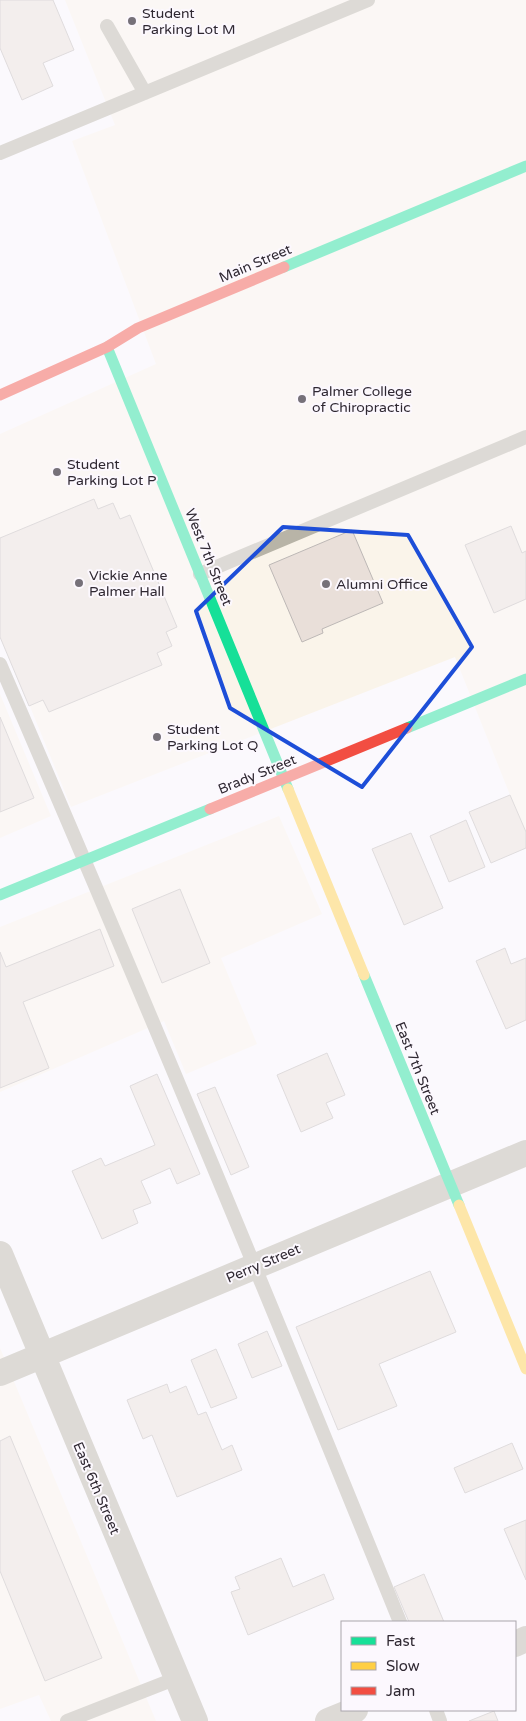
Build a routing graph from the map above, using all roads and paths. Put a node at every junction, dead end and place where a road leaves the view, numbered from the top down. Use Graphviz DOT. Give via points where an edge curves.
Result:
graph roads {
  1 [pos="368,0"];
  2 [pos="107,26"];
  3 [pos="145,93"];
  4 [pos="0,153"];
  5 [pos="526,166"];
  6 [pos="107,347"];
  7 [pos="0,395"];
  8 [pos="526,437"];
  9 [pos="200,574"];
  10 [pos="0,664"];
  11 [pos="526,679"];
  12 [pos="284,779"];
  13 [pos="85,860"];
  14 [pos="0,895"];
  15 [pos="526,1153"];
  16 [pos="450,1185"];
  17 [pos="0,1254"];
  18 [pos="256,1266"];
  19 [pos="42,1355"];
  20 [pos="526,1369"];
  21 [pos="0,1373"];
  22 [pos="400,1621"];
  23 [pos="177,1678"];
  24 [pos="353,1711"];
  25 [pos="67,1721"];
  26 [pos="195,1721"];
  27 [pos="328,1721"];
  1 -- 3 [label="lane"];
  2 -- 3 [label="lane"];
  3 -- 4 [label="lane"];
  5 -- 6 [label="main road, Main Street" via="138,328"];
  6 -- 7 [label="main road, Main Street"];
  6 -- 9 [label="main road, West 7th Street"];
  8 -- 9 [label="lane"];
  9 -- 12 [label="main road, West 7th Street"];
  10 -- 13 [label="lane"];
  11 -- 12 [label="main road, Brady Street"];
  12 -- 13 [label="main road, Brady Street"];
  12 -- 16 [label="main road, East 7th Street"];
  13 -- 14 [label="main road, Brady Street"];
  13 -- 18 [label="lane"];
  15 -- 16 [label="street, Perry Street"];
  16 -- 18 [label="street, Perry Street"];
  16 -- 20 [label="main road, East 7th Street"];
  17 -- 19 [label="street, East 6th Street"];
  18 -- 19 [label="street, Perry Street"];
  18 -- 22 [label="lane"];
  19 -- 21 [label="street, Perry Street"];
  19 -- 23 [label="street, East 6th Street"];
  23 -- 25 [label="lane"];
  23 -- 26 [label="street, East 6th Street"];
  24 -- 27 [label="street"];
}
